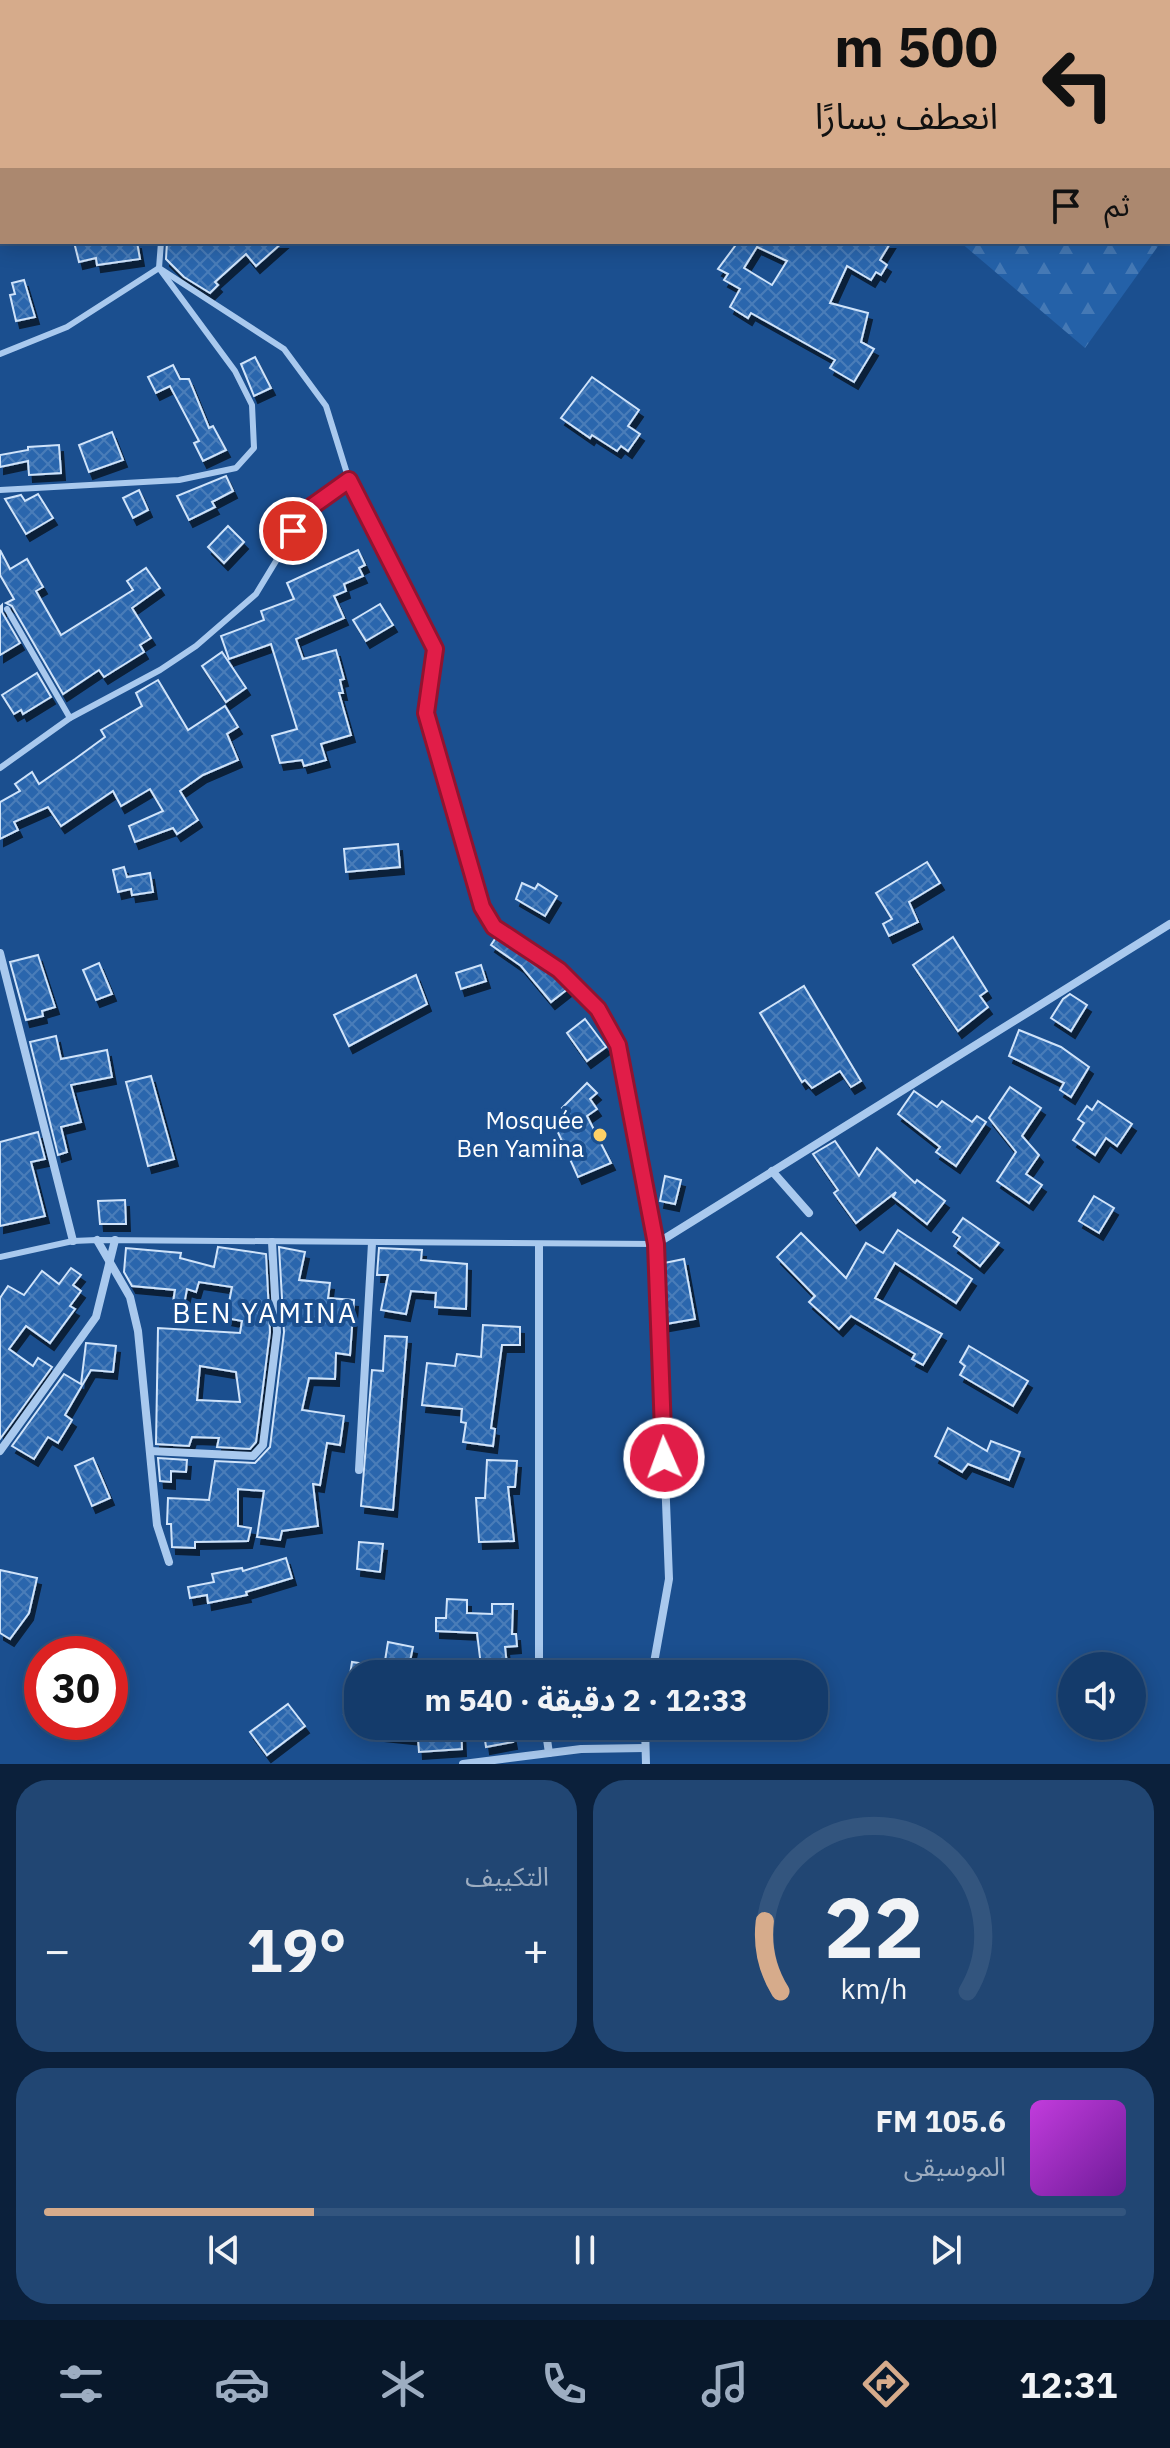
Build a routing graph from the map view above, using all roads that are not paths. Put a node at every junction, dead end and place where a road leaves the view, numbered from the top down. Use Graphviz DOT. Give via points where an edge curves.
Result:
graph roads {
  1 [pos="161,244"];
  2 [pos="159,268"];
  3 [pos="0,354"];
  4 [pos="349,480"];
  5 [pos="0,490"];
  6 [pos="7,609"];
  7 [pos="70,718"];
  8 [pos="0,768"];
  9 [pos="1170,924"];
  10 [pos="0,953"];
  11 [pos="772,1171"];
  12 [pos="809,1213"];
  13 [pos="97,1240"];
  14 [pos="115,1240"];
  15 [pos="73,1241"];
  16 [pos="272,1242"];
  17 [pos="372,1243"];
  18 [pos="656,1244"];
  19 [pos="539,1245"];
  20 [pos="0,1257"];
  21 [pos="110,1265"];
  22 [pos="0,1451"];
  23 [pos="150,1451"];
  24 [pos="359,1470"];
  25 [pos="169,1562"];
  26 [pos="539,1660"];
  27 [pos="655,1660"];
  28 [pos="547,1740"];
  29 [pos="645,1740"];
  30 [pos="645,1748"];
  31 [pos="549,1753"];
  32 [pos="463,1764"];
  33 [pos="646,1764"];
  1 -- 2 [label="lane"];
  2 -- 3 [label="lane" via="67,327"];
  2 -- 4 [label="lane" via="284,349 326,406"];
  2 -- 5 [label="lane" via="241,382 252,405 254,448 236,468 179,480"];
  4 -- 7 [label="lane" via="307,510 256,594 196,646"];
  4 -- 18 [label="lane" via="435,649 426,713 482,907 494,927 559,970 598,1009 618,1045"];
  6 -- 7 [label="lane"];
  7 -- 8 [label="lane"];
  9 -- 11 [label="street"];
  10 -- 15 [label="street"];
  11 -- 12 [label="street"];
  11 -- 18 [label="street"];
  13 -- 14 [label="lane"];
  13 -- 15 [label="lane"];
  13 -- 21 [label="street"];
  14 -- 16 [label="lane"];
  14 -- 21 [label="street"];
  15 -- 20 [label="lane"];
  16 -- 17 [label="lane"];
  16 -- 23 [label="street" via="277,1332 263,1445 253,1456"];
  17 -- 19 [label="lane"];
  17 -- 24 [label="street"];
  18 -- 19 [label="lane"];
  18 -- 27 [label="street" via="669,1579"];
  19 -- 26 [label="street"];
  21 -- 22 [label="street" via="96,1317"];
  21 -- 23 [label="street" via="130,1297 138,1331"];
  23 -- 25 [label="street" via="157,1525"];
  28 -- 31 [label="street"];
  29 -- 30 [label="street"];
  30 -- 31 [label="street"];
  30 -- 33 [label="street"];
  31 -- 32 [label="street"];
}
